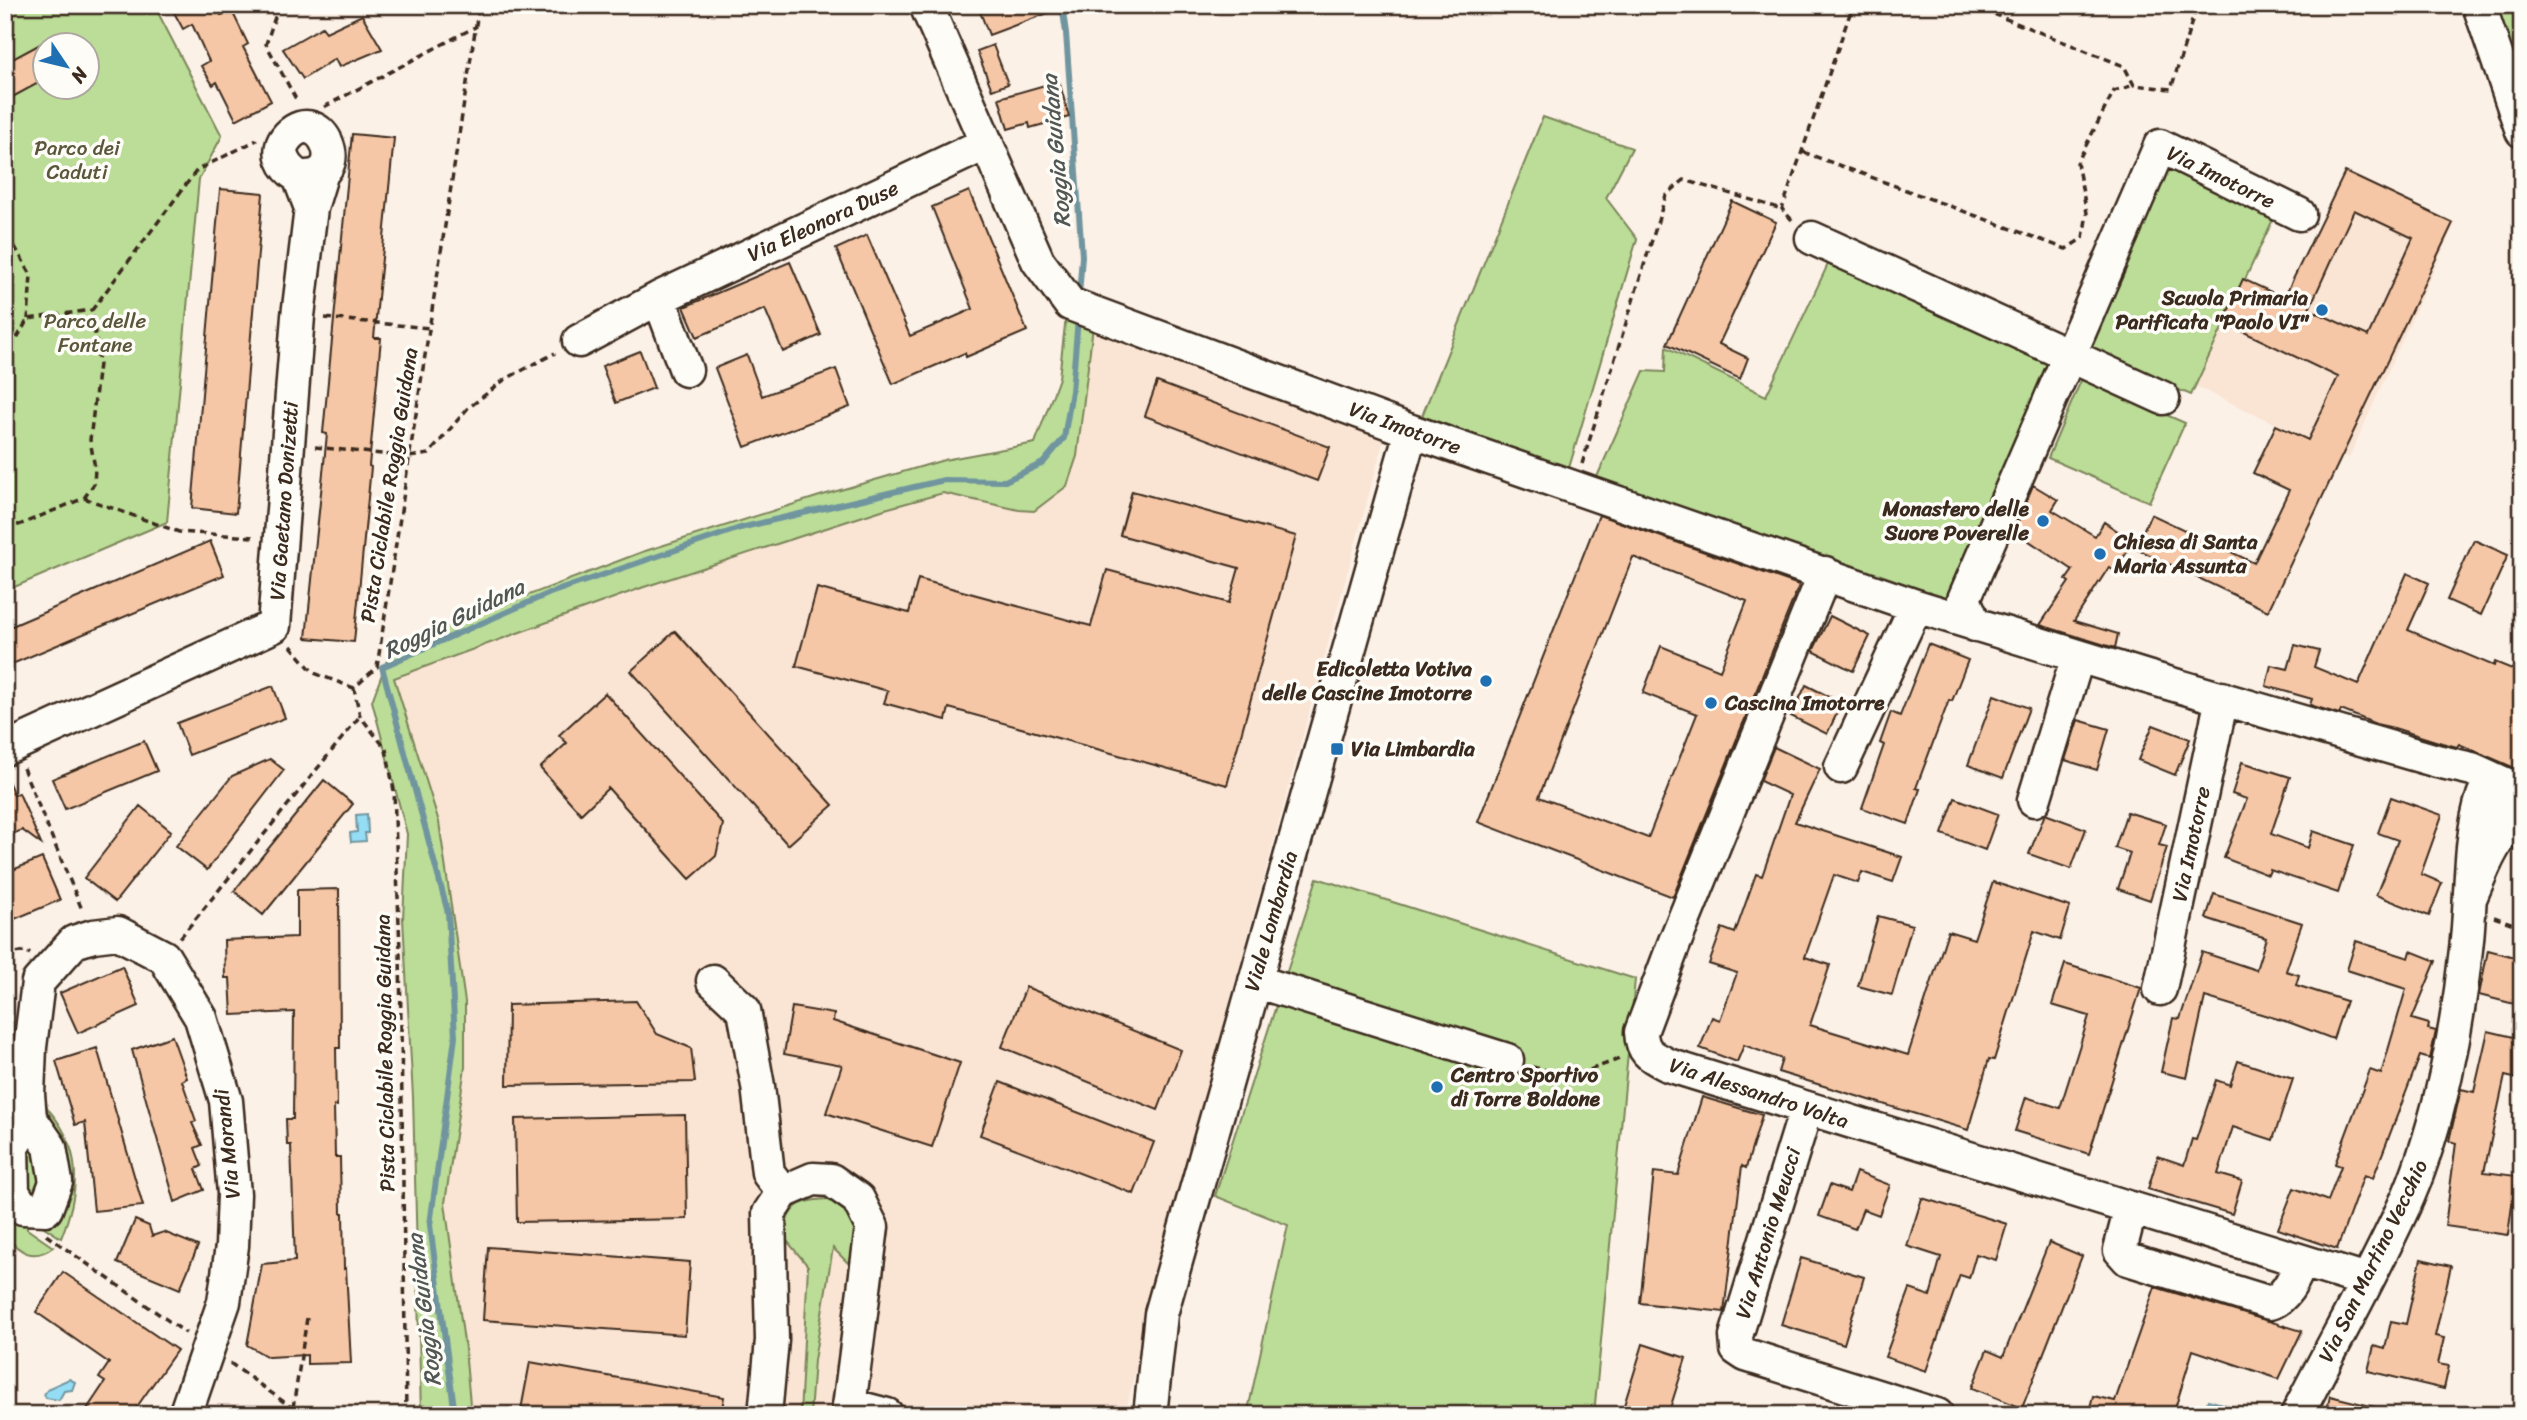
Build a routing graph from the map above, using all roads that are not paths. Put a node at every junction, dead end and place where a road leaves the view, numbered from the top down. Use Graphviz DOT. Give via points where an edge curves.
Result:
graph roads {
  1 [pos="926,5"];
  2 [pos="2479,5"];
  3 [pos="305,122"];
  4 [pos="2522,131"];
  5 [pos="987,143"];
  6 [pos="2299,214"];
  7 [pos="1812,238"];
  8 [pos="659,299"];
  9 [pos="579,341"];
  10 [pos="2070,357"];
  11 [pos="686,370"];
  12 [pos="2163,398"];
  13 [pos="1411,431"];
  14 [pos="1825,573"];
  15 [pos="1916,606"];
  16 [pos="1975,625"];
  17 [pos="2078,656"];
  18 [pos="2222,698"];
  19 [pos="10,747"];
  20 [pos="2437,761"];
  21 [pos="1841,766"];
  22 [pos="2507,797"];
  23 [pos="2034,800"];
  24 [pos="713,981"];
  25 [pos="1255,981"];
  26 [pos="2160,989"];
  27 [pos="1507,1060"];
  28 [pos="1810,1110"];
  29 [pos="30,1118"];
  30 [pos="14,1184"];
  31 [pos="783,1192"];
  32 [pos="2131,1208"];
  33 [pos="2302,1261"];
  34 [pos="2367,1281"];
  35 [pos="849,1410"];
  36 [pos="185,1415"];
  37 [pos="765,1415"];
  38 [pos="887,1415"];
  39 [pos="1150,1415"];
  40 [pos="1937,1415"];
  41 [pos="2297,1415"];
  1 -- 5 [label="street, Via Imotorre"];
  2 -- 4 [label="street"];
  3 -- 19 [label="street, Via Gaetano Donizetti" via="281,150 289,171 310,174 311,208 274,626"];
  5 -- 8 [label="street, Via Eleonora Duse"];
  5 -- 13 [label="street, Via Imotorre" via="1038,261 1070,304"];
  6 -- 10 [label="street, Via Imotorre" via="2160,146"];
  7 -- 10 [label="street"];
  8 -- 9 [label="street, Via Eleonora Duse"];
  8 -- 11 [label="street"];
  10 -- 12 [label="street"];
  10 -- 16 [label="street, Via Imotorre" via="1964,599"];
  13 -- 14 [label="street, Via Imotorre"];
  13 -- 25 [label="street, Viale Lombardia"];
  14 -- 15 [label="street, Via Imotorre"];
  14 -- 28 [label="street, Via Alessandro Volta" via="1642,1032 1645,1049 1668,1065"];
  15 -- 16 [label="street, Via Imotorre"];
  15 -- 21 [label="street"];
  16 -- 17 [label="street, Via Imotorre"];
  17 -- 18 [label="street, Via Imotorre"];
  17 -- 23 [label="street"];
  18 -- 20 [label="street, Via Imotorre"];
  18 -- 26 [label="street, Via Imotorre"];
  20 -- 22 [label="street, Via San Martino Vecchio"];
  22 -- 34 [label="street, Via San Martino Vecchio" via="2473,843 2456,1020 2436,1112 2408,1196"];
  24 -- 31 [label="street" via="744,1010 768,1173"];
  25 -- 27 [label="street"];
  25 -- 39 [label="street, Viale Lombardia" via="1161,1314"];
  28 -- 32 [label="street, Via Alessandro Volta"];
  28 -- 40 [label="street, Via Antonio Meucci" via="1804,1116 1736,1336 1737,1349"];
  29 -- 30 [label="street" via="12,1147"];
  29 -- 30 [label="street" via="50,1147 56,1182 46,1209"];
  29 -- 36 [label="street, Via Morandi" via="30,1048 38,982 74,942 93,936 118,933 164,957 201,1018 226,1101 234,1194 224,1302"];
  31 -- 35 [label="street" via="813,1179 831,1180 858,1199 872,1227"];
  31 -- 37 [label="street" via="769,1213 772,1340"];
  32 -- 33 [label="street, Via Alessandro Volta"];
  32 -- 33 [label="street" via="2122,1255 2179,1275 2270,1303 2291,1283"];
  33 -- 34 [label="street, Via Alessandro Volta"];
  34 -- 41 [label="street, Via San Martino Vecchio"];
  35 -- 38 [label="street"];
}
